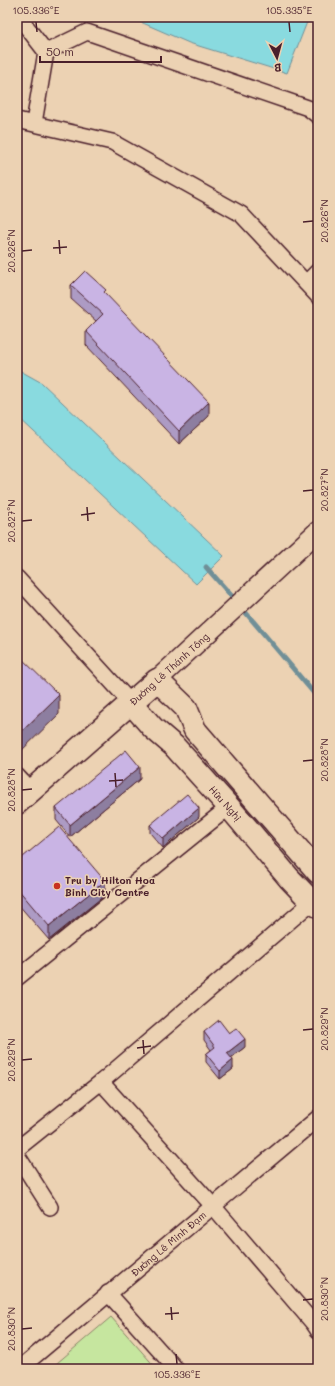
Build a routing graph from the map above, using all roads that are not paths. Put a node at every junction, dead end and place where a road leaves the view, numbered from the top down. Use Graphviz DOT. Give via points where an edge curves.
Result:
graph roads {
  1 [pos="19,17"];
  2 [pos="46,52"];
  3 [pos="318,116"];
  4 [pos="17,120"];
  5 [pos="34,123"];
  6 [pos="318,271"];
  7 [pos="306,283"];
  8 [pos="318,296"];
  9 [pos="318,531"];
  10 [pos="17,578"];
  11 [pos="157,680"];
  12 [pos="131,703"];
  13 [pos="22,790"];
  14 [pos="229,807"];
  15 [pos="318,872"];
  16 [pos="315,904"];
  17 [pos="17,978"];
  18 [pos="101,1082"];
  19 [pos="318,1118"];
  20 [pos="17,1149"];
  21 [pos="17,1155"];
  22 [pos="213,1206"];
  23 [pos="50,1207"];
  24 [pos="108,1294"];
  25 [pos="317,1325"];
  26 [pos="19,1369"];
  27 [pos="176,1369"];
  1 -- 2 [label="street"];
  2 -- 3 [label="street" via="87,32 308,108"];
  2 -- 5 [label="street"];
  4 -- 5 [label="street"];
  5 -- 7 [label="street" via="112,142 241,214"];
  6 -- 7 [label="street"];
  7 -- 8 [label="street"];
  9 -- 11 [label="street, Đường Lê Thánh Tông"];
  10 -- 12 [label="street"];
  11 -- 12 [label="main road, Đường Lê Thánh Tông"];
  11 -- 15 [label="main road" via="186,708 195,730"];
  12 -- 13 [label="main road, Đường Lê Thánh Tông"];
  12 -- 14 [label="main road, Hữu Nghị"];
  14 -- 16 [label="main road, Hữu Nghị" via="289,878"];
  14 -- 17 [label="street"];
  16 -- 18 [label="street"];
  18 -- 20 [label="street"];
  18 -- 22 [label="street"];
  19 -- 22 [label="street, Đường Lê Minh Đạm"];
  21 -- 23 [label="street"];
  22 -- 24 [label="street, Đường Lê Minh Đạm"];
  22 -- 25 [label="street"];
  24 -- 26 [label="street, Đường Lê Minh Đạm"];
  24 -- 27 [label="street"];
}
